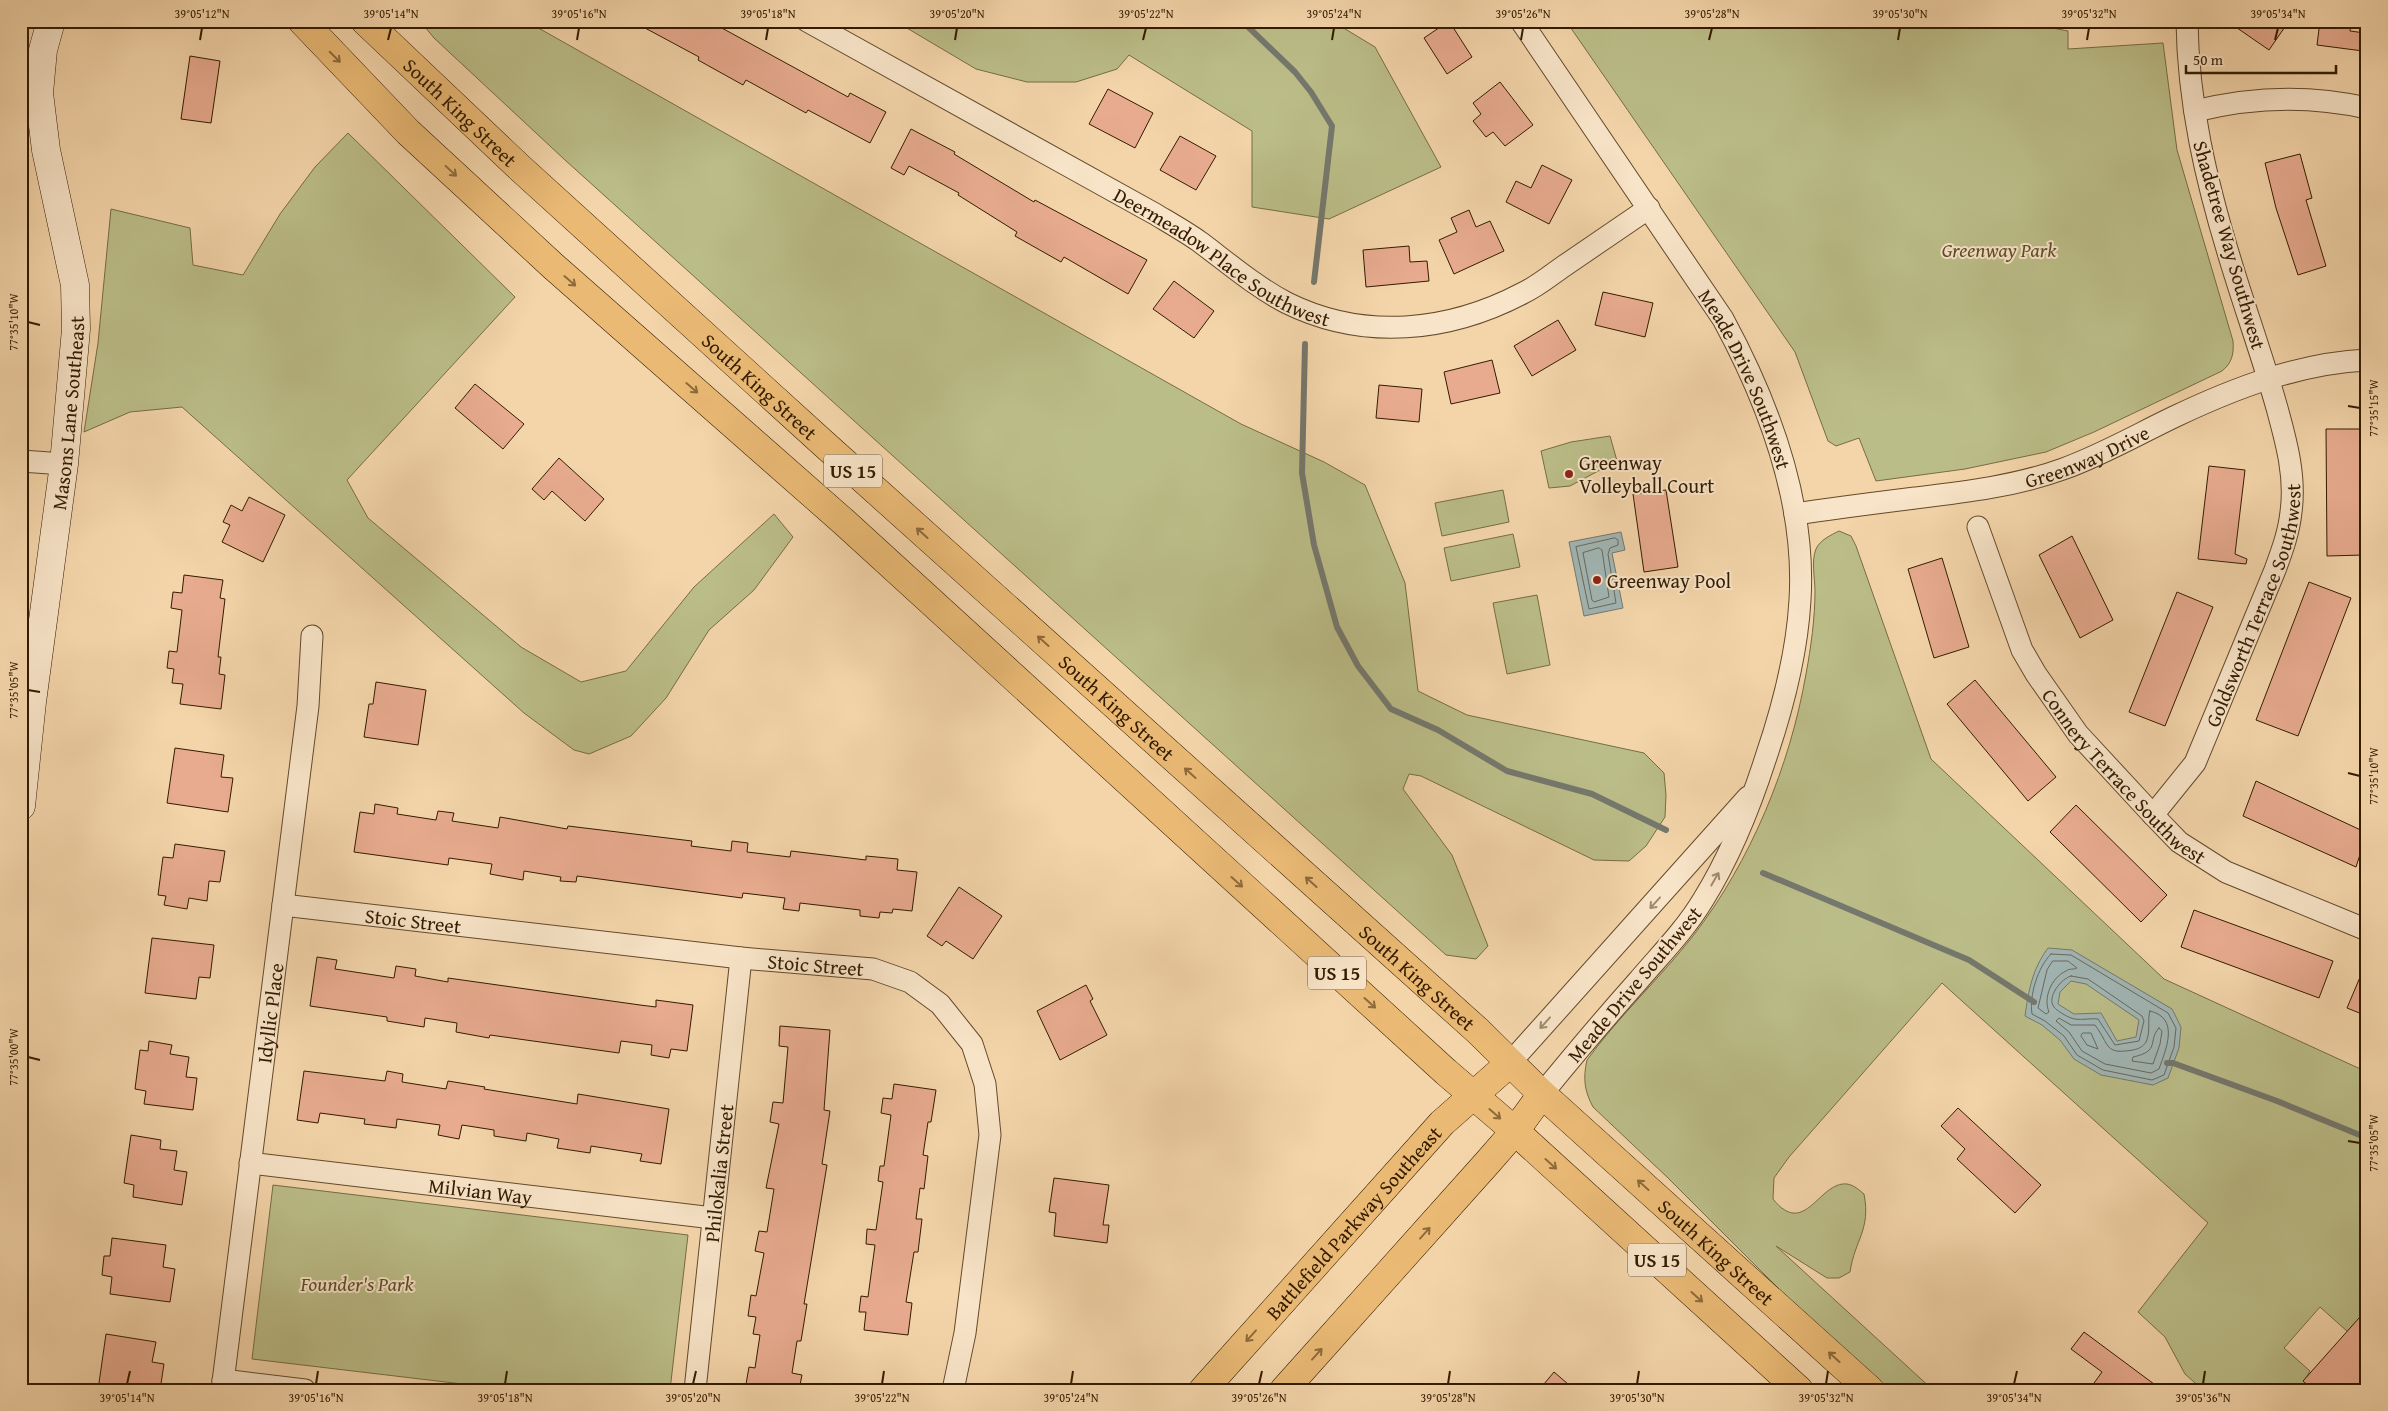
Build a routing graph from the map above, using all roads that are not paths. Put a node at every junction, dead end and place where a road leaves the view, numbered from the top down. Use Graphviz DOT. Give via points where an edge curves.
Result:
graph roads {
  1 [pos="51,21"];
  2 [pos="302,21"];
  3 [pos="365,21"];
  4 [pos="807,21"];
  5 [pos="1521,21"];
  6 [pos="2187,21"];
  7 [pos="2367,108"];
  8 [pos="2195,111"];
  9 [pos="1649,208"];
  10 [pos="2367,360"];
  11 [pos="2269,379"];
  12 [pos="21,461"];
  13 [pos="64,464"];
  14 [pos="1795,514"];
  15 [pos="1978,527"];
  16 [pos="312,636"];
  17 [pos="1756,788"];
  18 [pos="21,806"];
  19 [pos="2153,815"];
  20 [pos="283,905"];
  21 [pos="2367,930"];
  22 [pos="741,958"];
  23 [pos="1510,1062"];
  24 [pos="1542,1094"];
  25 [pos="1474,1096"];
  26 [pos="1515,1131"];
  27 [pos="250,1163"];
  28 [pos="713,1218"];
  29 [pos="222,1385"];
  30 [pos="306,1390"];
  31 [pos="695,1390"];
  32 [pos="953,1390"];
  33 [pos="1203,1390"];
  34 [pos="1284,1390"];
  35 [pos="1799,1390"];
  36 [pos="1870,1390"];
  1 -- 13 [label="street, Masons Lane Southeast" via="43,50 39,93 46,150 75,285 76,329"];
  2 -- 25 [label="main road, US 15, one-way" via="408,132 553,266 844,522"];
  23 -- 3 [label="main road, South King Street / US 15, one-way" via="780,405"];
  4 -- 9 [label="street, Deermeadow Place Southwest" via="1156,214 1286,302 1316,316 1353,326 1423,327 1493,308 1525,292"];
  5 -- 9 [label="street, Meade Drive Southwest"];
  6 -- 8 [label="street, Shadetree Way Southwest" via="2188,67"];
  7 -- 8 [label="street" via="2319,100 2273,99 2227,103"];
  8 -- 11 [label="street, Shadetree Way Southwest" via="2202,156 2227,249"];
  9 -- 14 [label="street, Meade Drive Southwest" via="1723,319 1749,365 1766,406"];
  10 -- 11 [label="street, Greenway Drive" via="2326,364"];
  11 -- 14 [label="street, Greenway Drive" via="2221,396 2062,470 2020,482"];
  11 -- 19 [label="street, Goldsworth Terrace Southwest" via="2289,451 2292,511 2286,539 2195,763"];
  12 -- 13 [label="street"];
  13 -- 18 [label="street, Masons Lane Southeast"];
  14 -- 17 [label="street, Meade Drive Southwest" via="1801,599 1795,649 1784,699"];
  15 -- 19 [label="street, Connery Terrace Southwest" via="2022,650 2036,674 2078,734"];
  16 -- 20 [label="street, Idyllic Place" via="308,706"];
  17 -- 23 [label="street, Meade Drive Southwest, one-way"];
  24 -- 17 [label="street, Meade Drive Southwest, one-way" via="1703,901 1732,847"];
  19 -- 21 [label="street, Connery Terrace Southwest" via="2179,842 2226,872"];
  20 -- 22 [label="street, Stoic Street"];
  20 -- 27 [label="street, Idyllic Place"];
  22 -- 28 [label="street, Philokalia Street"];
  22 -- 32 [label="street, Stoic Street" via="873,969 910,982 940,1004 972,1044 985,1084 990,1135 965,1333"];
  23 -- 24 [label="main road, South King Street / US 15"];
  23 -- 25 [label="main road, Battlefield Parkway Southeast"];
  24 -- 26 [label="main road"];
  36 -- 24 [label="main road, South King Street / US 15, one-way"];
  25 -- 26 [label="main road, US 15, one-way"];
  25 -- 33 [label="main road, Battlefield Parkway Southeast, one-way" via="1442,1123"];
  34 -- 26 [label="main road, one-way"];
  26 -- 35 [label="main road, US 15, one-way"];
  27 -- 28 [label="street, Milvian Way"];
  27 -- 29 [label="street, Idyllic Place"];
  28 -- 31 [label="street, Philokalia Street"];
  29 -- 30 [label="street"];
}
